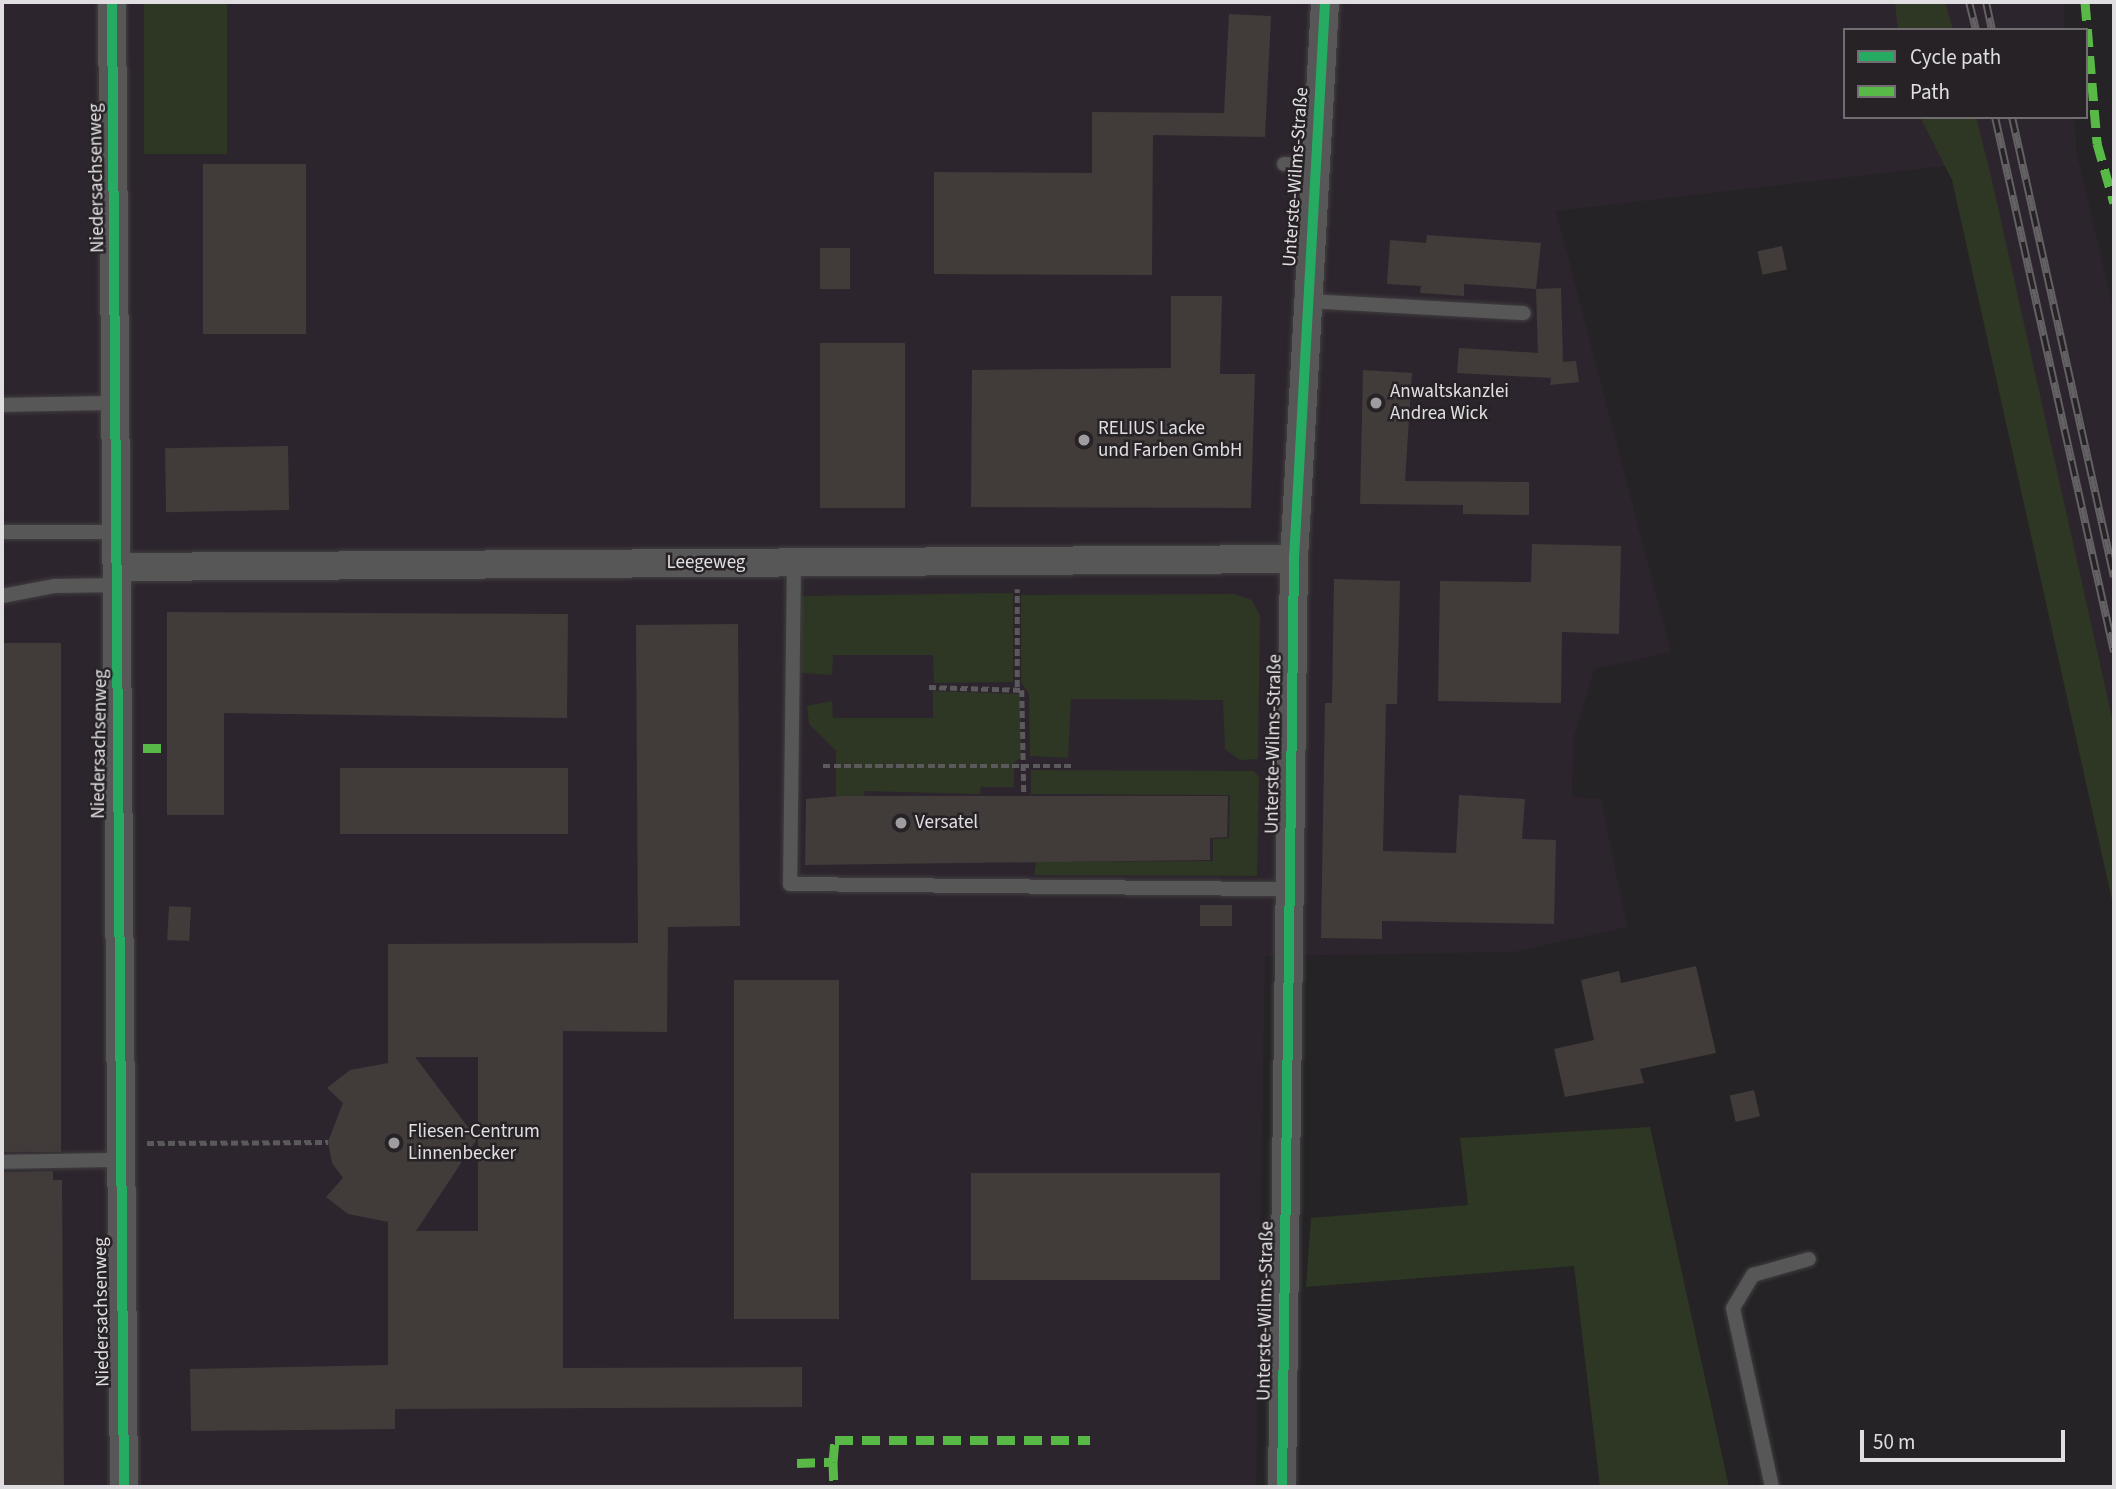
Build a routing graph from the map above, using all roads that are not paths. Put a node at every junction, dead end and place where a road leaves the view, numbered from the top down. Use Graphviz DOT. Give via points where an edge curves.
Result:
graph roads {
  1 [pos="112,2"];
  2 [pos="1325,2"];
  3 [pos="1284,164"];
  4 [pos="1314,165"];
  5 [pos="1306,300"];
  6 [pos="1524,313"];
  7 [pos="117,403"];
  8 [pos="2,405"];
  9 [pos="2,532"];
  10 [pos="119,532"];
  11 [pos="1294,559"];
  12 [pos="794,562"];
  13 [pos="119,576"];
  14 [pos="2,596"];
  15 [pos="1289,889"];
  16 [pos="118,1160"];
  17 [pos="2,1162"];
  18 [pos="1809,1259"];
  19 [pos="124,1487"];
  20 [pos="1282,1487"];
  21 [pos="1772,1487"];
  1 -- 7 [label="street, Niedersachsenweg"];
  2 -- 4 [label="street, Unterste-Wilms-Straße"];
  3 -- 4 [label="lane"];
  4 -- 5 [label="street, Unterste-Wilms-Straße"];
  5 -- 6 [label="lane"];
  5 -- 11 [label="street, Unterste-Wilms-Straße"];
  7 -- 8 [label="lane"];
  7 -- 10 [label="street, Niedersachsenweg"];
  9 -- 10 [label="lane"];
  10 -- 13 [label="street, Niedersachsenweg"];
  11 -- 12 [label="street, Leegeweg"];
  11 -- 15 [label="street, Unterste-Wilms-Straße"];
  12 -- 13 [label="street, Leegeweg"];
  12 -- 15 [label="lane" via="790,884"];
  13 -- 14 [label="lane"];
  13 -- 16 [label="street, Niedersachsenweg"];
  15 -- 20 [label="street, Unterste-Wilms-Straße"];
  16 -- 17 [label="lane"];
  16 -- 19 [label="street, Niedersachsenweg"];
  18 -- 21 [label="lane" via="1753,1275 1733,1308"];
}
